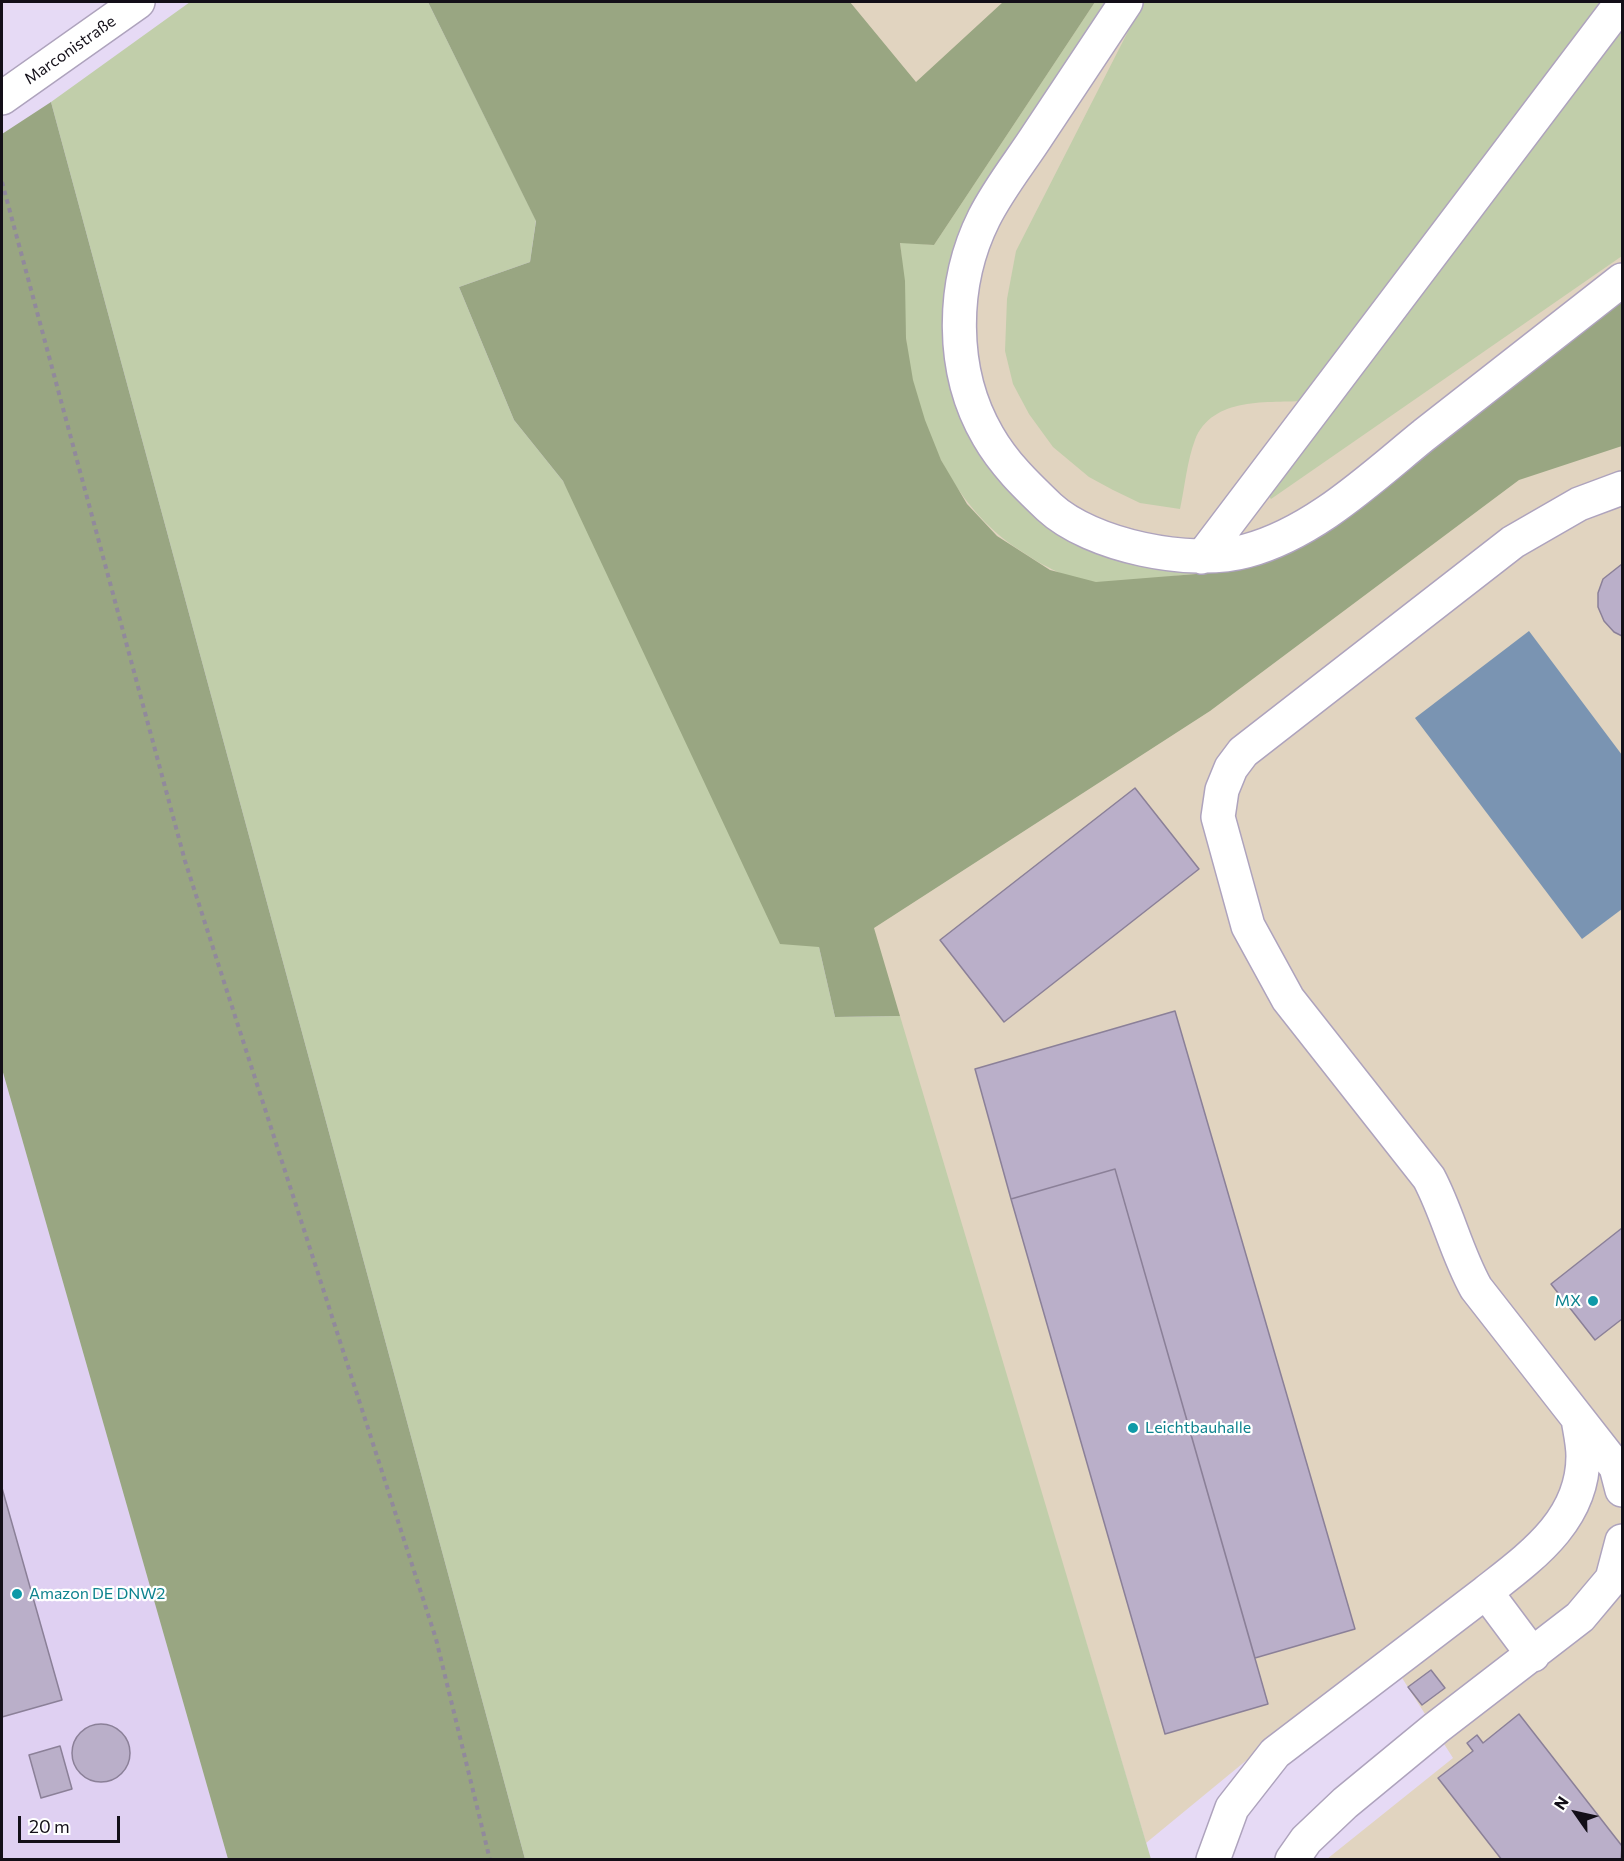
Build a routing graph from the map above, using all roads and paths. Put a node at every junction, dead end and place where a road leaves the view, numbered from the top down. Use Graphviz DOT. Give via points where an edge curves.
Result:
graph roads {
  1 [pos="138,2"];
  2 [pos="1126,2"];
  3 [pos="1622,2"];
  4 [pos="2,98"];
  5 [pos="2,182"];
  6 [pos="1623,280"];
  7 [pos="1623,488"];
  8 [pos="1202,557"];
  9 [pos="1578,1419"];
  10 [pos="1623,1490"];
  11 [pos="1623,1541"];
  12 [pos="1486,1592"];
  13 [pos="1533,1655"];
  14 [pos="490,1860"];
  15 [pos="1213,1860"];
  16 [pos="1292,1860"];
  1 -- 4 [label="street, Marconistraße"];
  2 -- 8 [label="street" via="984,218 964,273 959,337 968,388 987,435 1014,474 1056,513 1099,536 1155,553"];
  3 -- 8 [label="street"];
  5 -- 14 [label="path" via="185,861 435,1639"];
  6 -- 8 [label="street" via="1337,503 1293,532 1246,551"];
  7 -- 9 [label="street" via="1547,519 1513,542 1243,752 1222,790 1218,817 1248,926 1263,958 1288,999 1429,1178 1440,1198 1460,1259 1476,1288"];
  9 -- 10 [label="street" via="1616,1467"];
  9 -- 12 [label="street" via="1583,1455 1580,1486 1570,1511 1542,1547"];
  11 -- 13 [label="street" via="1612,1579 1580,1617"];
  12 -- 13 [label="street"];
  12 -- 15 [label="street" via="1275,1753 1232,1808"];
  13 -- 16 [label="street" via="1345,1803 1306,1840"];
}
